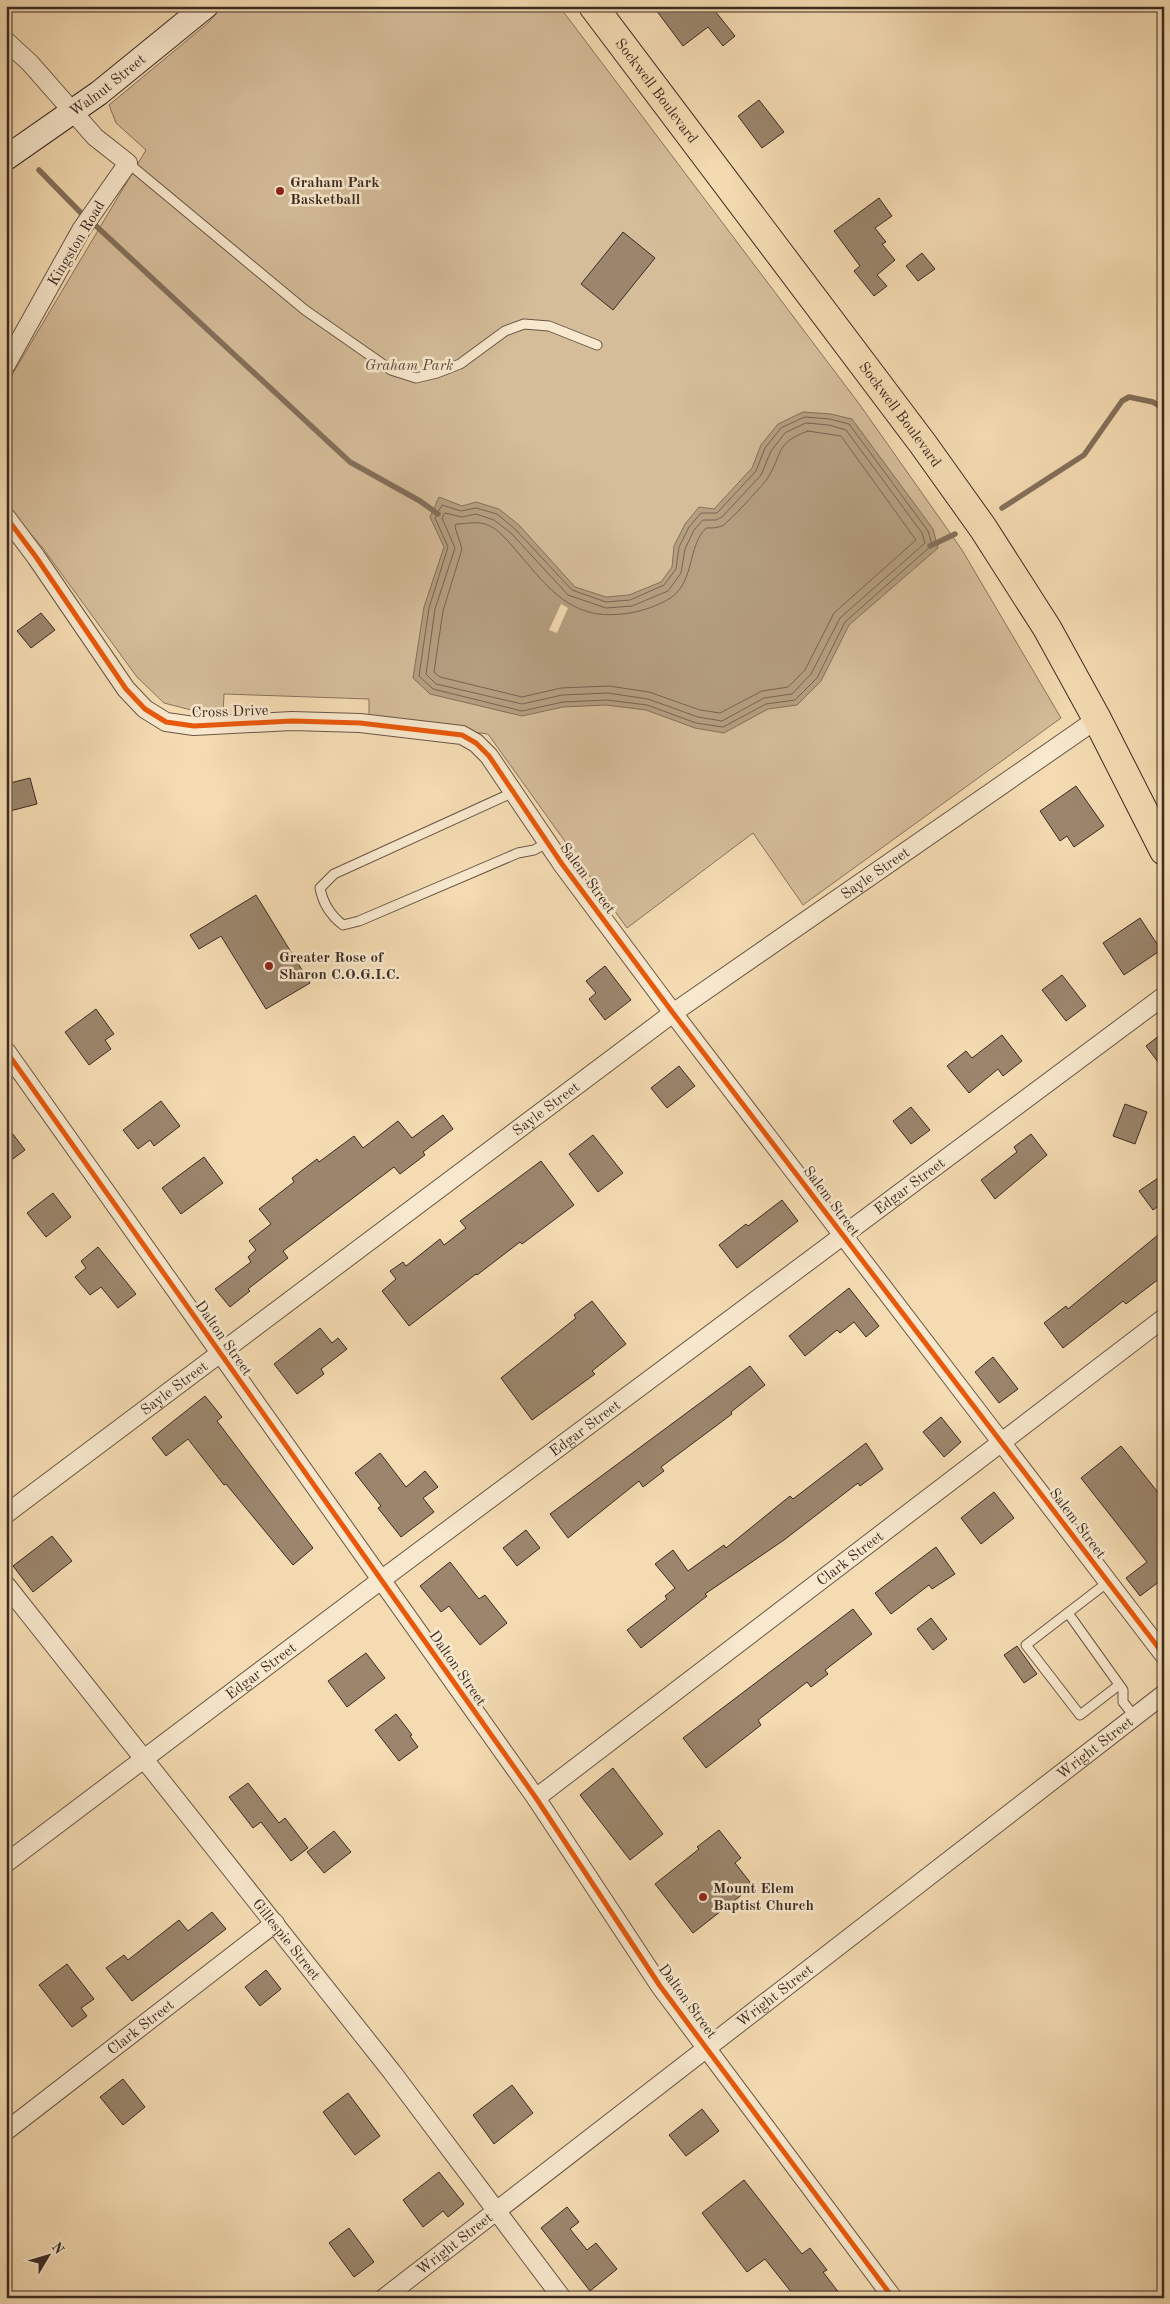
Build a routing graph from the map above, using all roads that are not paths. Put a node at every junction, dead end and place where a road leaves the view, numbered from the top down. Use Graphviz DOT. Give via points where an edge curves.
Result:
graph roads {
  1 [pos="206,6"];
  2 [pos="593,6"];
  3 [pos="6,41"];
  4 [pos="74,111"];
  5 [pos="6,158"];
  6 [pos="128,163"];
  7 [pos="597,346"];
  8 [pos="6,365"];
  9 [pos="6,517"];
  10 [pos="1097,719"];
  11 [pos="489,756"];
  12 [pos="514,792"];
  13 [pos="548,843"];
  14 [pos="1164,852"];
  15 [pos="1164,996"];
  16 [pos="673,1013"];
  17 [pos="6,1051"];
  18 [pos="842,1236"];
  19 [pos="1164,1318"];
  20 [pos="218,1353"];
  21 [pos="1002,1444"];
  22 [pos="6,1514"];
  23 [pos="381,1580"];
  24 [pos="1108,1582"];
  25 [pos="6,1585"];
  26 [pos="1068,1613"];
  27 [pos="1164,1655"];
  28 [pos="1119,1685"];
  29 [pos="1163,1697"];
  30 [pos="1134,1717"];
  31 [pos="146,1758"];
  32 [pos="536,1798"];
  33 [pos="6,1863"];
  34 [pos="275,1923"];
  35 [pos="706,2048"];
  36 [pos="6,2132"];
  37 [pos="497,2210"];
  38 [pos="384,2298"];
  39 [pos="562,2298"];
  40 [pos="892,2298"];
  1 -- 4 [label="street, Walnut Street"];
  2 -- 10 [label="main road, Sockwell Boulevard" via="953,484 1019,583"];
  3 -- 4 [label="street"];
  4 -- 5 [label="street, Walnut Street"];
  4 -- 6 [label="street" via="95,137"];
  6 -- 7 [label="lane" via="305,310 391,370 416,378 436,373 460,364 505,331 524,324 549,326"];
  6 -- 8 [label="street, Kingston Road" via="81,230"];
  9 -- 11 [label="street, Cross Drive" via="126,689 145,710 166,722 194,726 292,721 370,724 462,735"];
  10 -- 14 [label="main road, Sockwell Boulevard"];
  10 -- 16 [label="street, Sayle Street"];
  11 -- 12 [label="street, Salem Street"];
  12 -- 13 [label="street, Salem Street"];
  12 -- 13 [label="lane" via="334,874 320,888 321,898 331,916 343,926 359,921"];
  13 -- 16 [label="street, Salem Street"];
  15 -- 18 [label="street, Edgar Street"];
  16 -- 18 [label="street, Salem Street"];
  16 -- 20 [label="street, Sayle Street"];
  17 -- 20 [label="street, Dalton Street"];
  18 -- 21 [label="street, Salem Street"];
  18 -- 23 [label="street, Edgar Street"];
  19 -- 21 [label="street, Clark Street"];
  20 -- 22 [label="street, Sayle Street"];
  20 -- 23 [label="street, Dalton Street"];
  21 -- 24 [label="street, Salem Street"];
  21 -- 32 [label="street, Clark Street"];
  23 -- 31 [label="street, Edgar Street"];
  23 -- 32 [label="street, Dalton Street"];
  24 -- 26 [label="lane"];
  24 -- 27 [label="street, Salem Street"];
  25 -- 31 [label="street, Gillespie Street"];
  26 -- 28 [label="lane"];
  26 -- 28 [label="lane" via="1026,1645 1080,1715"];
  28 -- 30 [label="lane" via="1124,1702"];
  29 -- 30 [label="street, Wright Street"];
  30 -- 35 [label="street, Wright Street"];
  31 -- 33 [label="street, Edgar Street"];
  31 -- 34 [label="street, Gillespie Street"];
  32 -- 35 [label="street, Dalton Street" via="660,1986"];
  34 -- 36 [label="street, Clark Street"];
  34 -- 37 [label="street, Gillespie Street"];
  35 -- 37 [label="street, Wright Street"];
  35 -- 40 [label="street, Dalton Street"];
  37 -- 38 [label="street, Wright Street"];
  37 -- 39 [label="street, Gillespie Street"];
}
